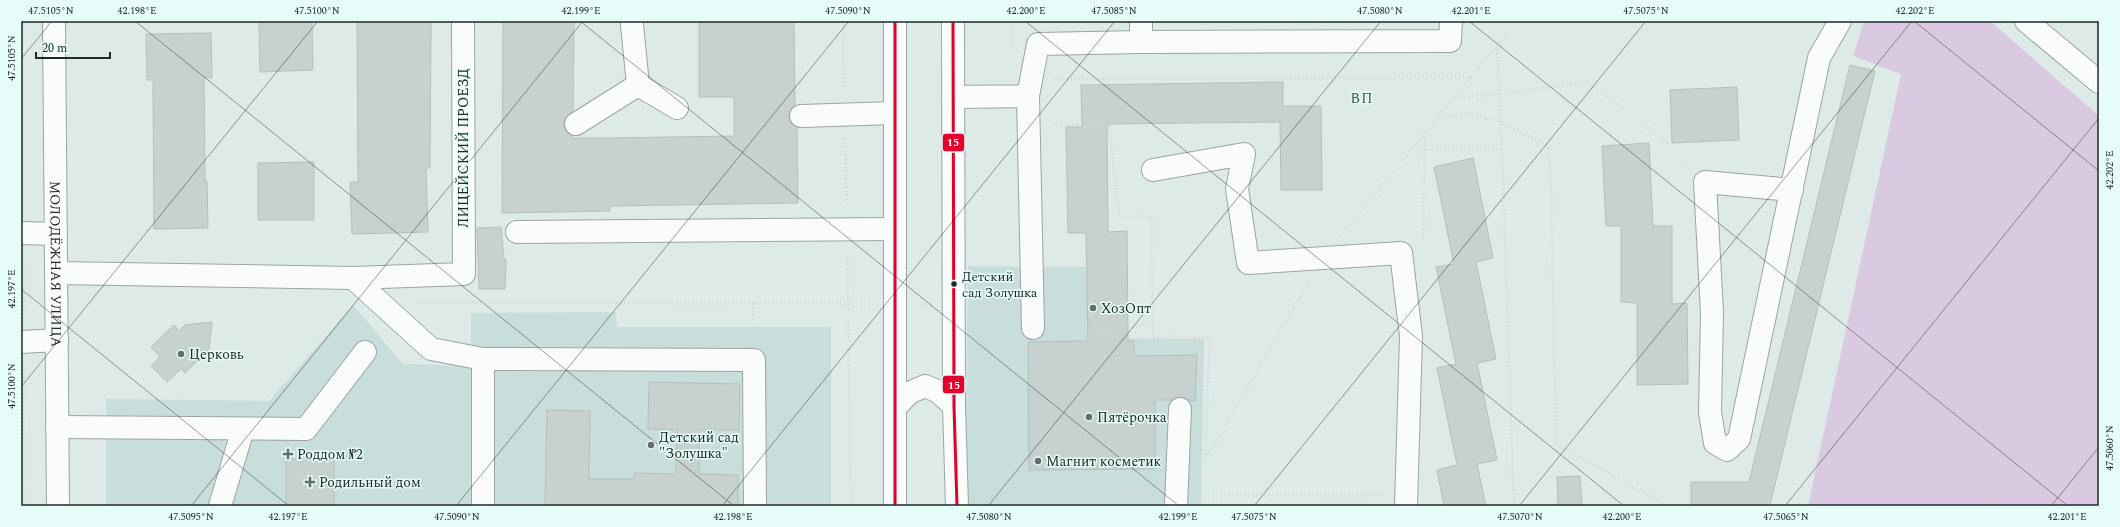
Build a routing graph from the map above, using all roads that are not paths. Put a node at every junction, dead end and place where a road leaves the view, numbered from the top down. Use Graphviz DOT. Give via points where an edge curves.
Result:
graph roads {
  1 [pos="54,21"];
  2 [pos="462,21"];
  3 [pos="895,21"];
  4 [pos="953,21"];
  5 [pos="1450,21"];
  6 [pos="1840,21"];
  7 [pos="2026,21"];
  8 [pos="628,22"];
  9 [pos="1141,31"];
  10 [pos="2099,82"];
  11 [pos="638,85"];
  12 [pos="1030,88"];
  13 [pos="953,97"];
  14 [pos="677,108"];
  15 [pos="895,113"];
  16 [pos="801,116"];
  17 [pos="576,124"];
  18 [pos="1153,170"];
  19 [pos="1792,190"];
  20 [pos="895,229"];
  21 [pos="517,232"];
  22 [pos="21,233"];
  23 [pos="56,234"];
  24 [pos="56,273"];
  25 [pos="354,278"];
  26 [pos="1033,328"];
  27 [pos="57,340"];
  28 [pos="22,342"];
  29 [pos="365,352"];
  30 [pos="483,359"];
  31 [pos="954,406"];
  32 [pos="895,408"];
  33 [pos="1180,409"];
  34 [pos="57,427"];
  35 [pos="243,429"];
  36 [pos="1407,500"];
  37 [pos="1176,501"];
  38 [pos="58,506"];
  39 [pos="220,506"];
  40 [pos="483,506"];
  41 [pos="755,506"];
  42 [pos="895,506"];
  43 [pos="957,506"];
  1 -- 23 [label="street, МОЛОДЁЖНАЯ УЛИЦА"];
  2 -- 25 [label="street, ЛИЦЕЙСКИЙ ПРОЕЗД" via="464,274"];
  3 -- 15 [label="street"];
  4 -- 13 [label="street"];
  5 -- 9 [label="street" via="1450,41"];
  6 -- 19 [label="street" via="1819,58"];
  7 -- 10 [label="street"];
  8 -- 11 [label="street"];
  9 -- 12 [label="street" via="1038,44"];
  11 -- 14 [label="street"];
  11 -- 17 [label="street"];
  12 -- 13 [label="street"];
  12 -- 26 [label="street" via="1028,122"];
  13 -- 31 [label="street"];
  15 -- 16 [label="street"];
  15 -- 20 [label="street"];
  18 -- 36 [label="street" via="1244,154 1237,189 1248,263 1401,253 1411,336"];
  19 -- 19 [label="street" via="1705,182 1712,313 1710,412 1715,443 1727,450 1739,439"];
  20 -- 21 [label="street"];
  20 -- 32 [label="street"];
  22 -- 23 [label="street"];
  23 -- 24 [label="street, МОЛОДЁЖНАЯ УЛИЦА"];
  24 -- 25 [label="street"];
  24 -- 27 [label="street, МОЛОДЁЖНАЯ УЛИЦА"];
  25 -- 30 [label="street" via="431,349"];
  27 -- 28 [label="street"];
  27 -- 34 [label="street, МОЛОДЁЖНАЯ УЛИЦА"];
  29 -- 35 [label="street" via="306,429"];
  30 -- 40 [label="street"];
  30 -- 41 [label="street" via="754,360"];
  31 -- 32 [label="street" via="937,391 925,386 909,393"];
  31 -- 43 [label="street"];
  32 -- 42 [label="street"];
  33 -- 37 [label="street"];
  34 -- 35 [label="street"];
  34 -- 38 [label="street, МОЛОДЁЖНАЯ УЛИЦА"];
  35 -- 39 [label="street"];
}
